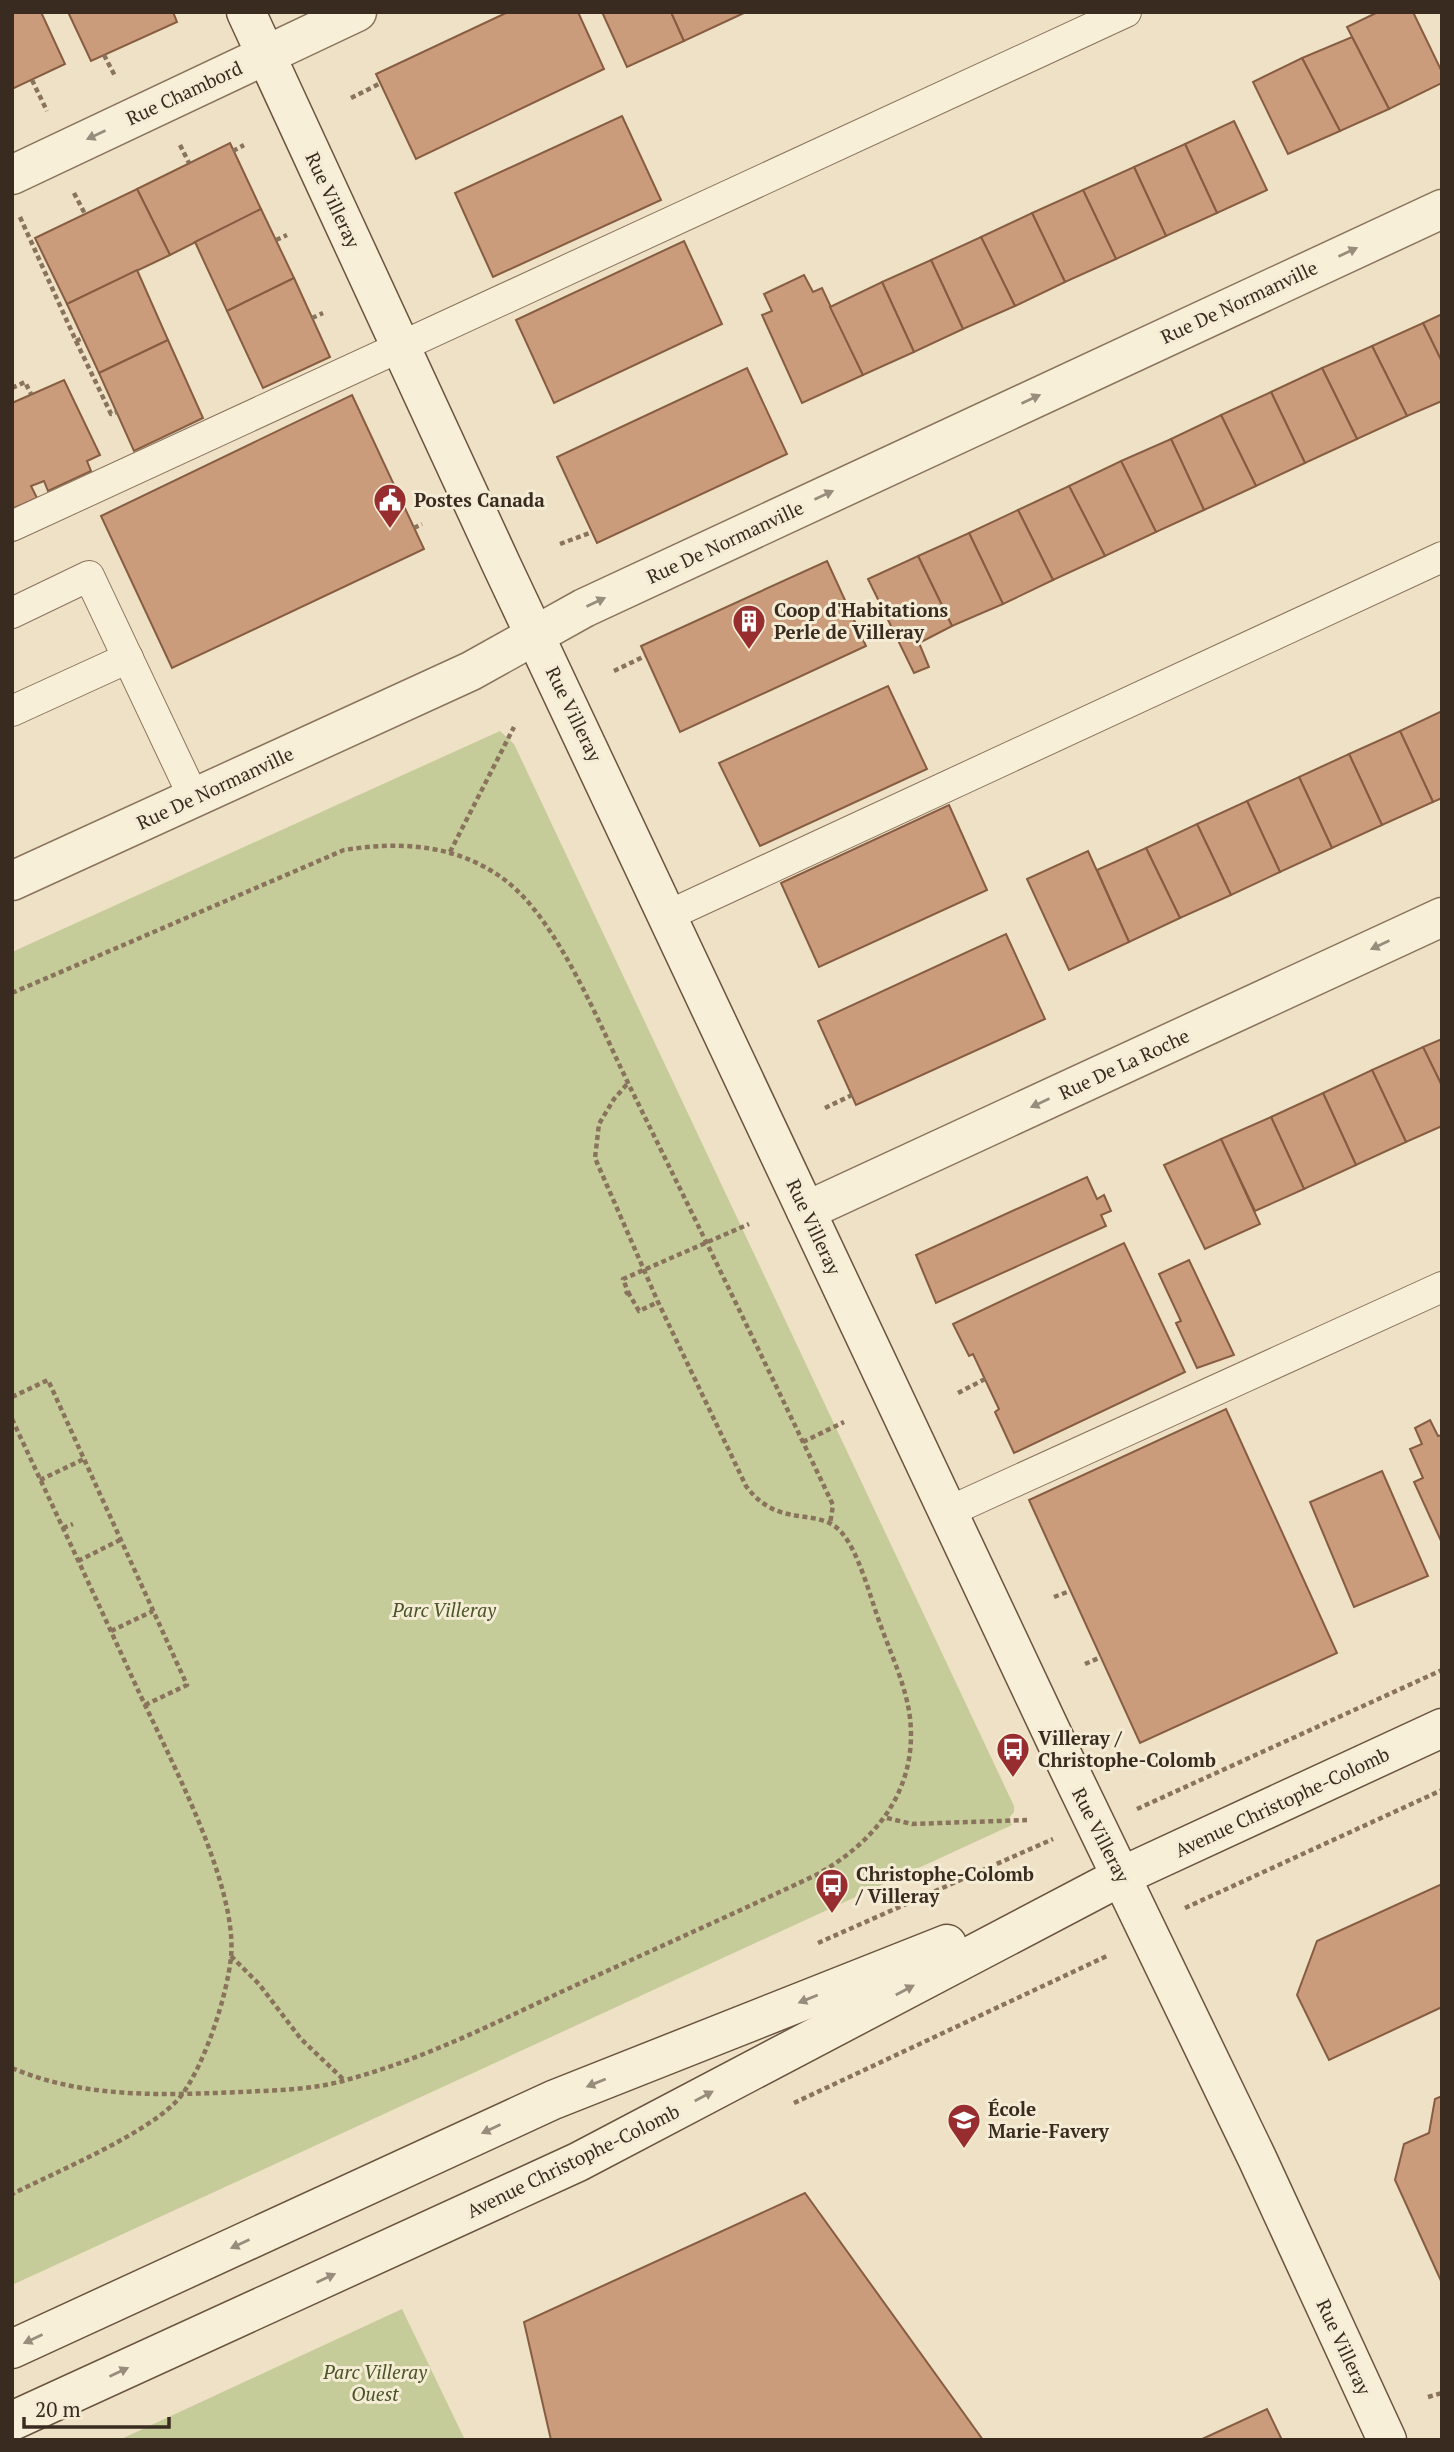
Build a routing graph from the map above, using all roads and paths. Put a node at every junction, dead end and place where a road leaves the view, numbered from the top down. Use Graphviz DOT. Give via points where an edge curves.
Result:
graph roads {
  1 [pos="246,12"];
  2 [pos="357,12"];
  3 [pos="1126,12"];
  4 [pos="104,55"];
  5 [pos="265,55"];
  6 [pos="32,80"];
  7 [pos="118,82"];
  8 [pos="381,83"];
  9 [pos="351,98"];
  10 [pos="49,115"];
  11 [pos="179,142"];
  12 [pos="244,145"];
  13 [pos="233,150"];
  14 [pos="189,163"];
  15 [pos="12,175"];
  16 [pos="74,191"];
  17 [pos="1442,209"];
  18 [pos="85,214"];
  19 [pos="20,216"];
  20 [pos="287,235"];
  21 [pos="276,240"];
  22 [pos="323,313"];
  23 [pos="312,318"];
  24 [pos="83,338"];
  25 [pos="76,341"];
  26 [pos="402,346"];
  27 [pos="12,388"];
  28 [pos="31,394"];
  29 [pos="117,412"];
  30 [pos="422,524"];
  31 [pos="12,526"];
  32 [pos="414,528"];
  33 [pos="592,532"];
  34 [pos="560,544"];
  35 [pos="1442,557"];
  36 [pos="12,613"];
  37 [pos="536,634"];
  38 [pos="645,656"];
  39 [pos="128,658"];
  40 [pos="614,671"];
  41 [pos="12,711"];
  42 [pos="514,727"];
  43 [pos="194,798"];
  44 [pos="450,852"];
  45 [pos="12,881"];
  46 [pos="669,915"];
  47 [pos="1442,917"];
  48 [pos="12,993"];
  49 [pos="628,1083"];
  50 [pos="852,1094"];
  51 [pos="825,1108"];
  52 [pos="806,1210"];
  53 [pos="749,1224"];
  54 [pos="708,1240"];
  55 [pos="643,1270"];
  56 [pos="1442,1287"];
  57 [pos="658,1302"];
  58 [pos="985,1379"];
  59 [pos="958,1393"];
  60 [pos="12,1396"];
  61 [pos="12,1419"];
  62 [pos="844,1422"];
  63 [pos="803,1442"];
  64 [pos="84,1459"];
  65 [pos="40,1480"];
  66 [pos="950,1511"];
  67 [pos="73,1524"];
  68 [pos="830,1524"];
  69 [pos="63,1528"];
  70 [pos="120,1540"];
  71 [pos="78,1561"];
  72 [pos="1070,1591"];
  73 [pos="1054,1597"];
  74 [pos="153,1611"];
  75 [pos="111,1631"];
  76 [pos="1101,1657"];
  77 [pos="1085,1664"];
  78 [pos="1442,1670"];
  79 [pos="145,1705"];
  80 [pos="1442,1728"];
  81 [pos="1442,1790"];
  82 [pos="1147,1806"];
  83 [pos="887,1818"];
  84 [pos="1027,1820"];
  85 [pos="1122,1876"];
  86 [pos="1193,1904"];
  87 [pos="231,1956"];
  88 [pos="13,2068"];
  89 [pos="345,2081"];
  90 [pos="182,2094"];
  91 [pos="12,2194"];
  92 [pos="12,2349"];
  93 [pos="1442,2393"];
  94 [pos="1428,2397"];
  95 [pos="12,2421"];
  96 [pos="1387,2440"];
  1 -- 5 [label="street, Rue Villeray"];
  2 -- 5 [label="street, Rue Chambord"];
  3 -- 26 [label="lane"];
  4 -- 7 [label="path"];
  5 -- 15 [label="street, Rue Chambord, one-way"];
  5 -- 26 [label="street, Rue Villeray"];
  6 -- 10 [label="path"];
  8 -- 9 [label="path"];
  11 -- 14 [label="path"];
  12 -- 13 [label="path"];
  16 -- 18 [label="path"];
  37 -- 17 [label="street, Rue De Normanville, one-way"];
  19 -- 25 [label="path"];
  20 -- 21 [label="path"];
  22 -- 23 [label="path"];
  24 -- 25 [label="path"];
  25 -- 29 [label="path" via="111,414"];
  26 -- 31 [label="lane"];
  26 -- 37 [label="street, Rue Villeray"];
  27 -- 28 [label="path" via="25,382"];
  30 -- 32 [label="path"];
  33 -- 34 [label="path"];
  35 -- 46 [label="lane"];
  36 -- 39 [label="lane" via="89,576"];
  37 -- 43 [label="street, Rue De Normanville" via="471,671"];
  37 -- 46 [label="street, Rue Villeray"];
  38 -- 40 [label="path"];
  39 -- 41 [label="lane"];
  39 -- 43 [label="lane"];
  42 -- 44 [label="path"];
  43 -- 45 [label="street, Rue De Normanville"];
  44 -- 48 [label="path" via="397,845 344,850"];
  44 -- 49 [label="path" via="505,880 540,915"];
  46 -- 52 [label="street, Rue Villeray"];
  47 -- 52 [label="street, Rue De La Roche, one-way"];
  49 -- 54 [label="path"];
  49 -- 55 [label="path" via="599,1124 595,1158"];
  50 -- 51 [label="path"];
  52 -- 66 [label="street, Rue Villeray"];
  53 -- 54 [label="path"];
  54 -- 55 [label="path"];
  54 -- 63 [label="path"];
  55 -- 57 [label="path"];
  55 -- 57 [label="path" via="623,1279 627,1293 639,1311"];
  56 -- 66 [label="lane"];
  57 -- 68 [label="path" via="755,1498 783,1515 822,1518"];
  58 -- 59 [label="path"];
  60 -- 64 [label="path" via="48,1380"];
  61 -- 65 [label="path"];
  62 -- 63 [label="path"];
  63 -- 68 [label="path" via="833,1505"];
  64 -- 65 [label="path"];
  64 -- 70 [label="path"];
  65 -- 69 [label="path"];
  66 -- 85 [label="street, Rue Villeray"];
  67 -- 69 [label="path"];
  68 -- 83 [label="path" via="849,1545 910,1716 909,1761"];
  69 -- 71 [label="path"];
  70 -- 71 [label="path"];
  70 -- 74 [label="path"];
  71 -- 75 [label="path"];
  72 -- 73 [label="path"];
  74 -- 75 [label="path"];
  74 -- 79 [label="path" via="187,1685"];
  75 -- 79 [label="path"];
  76 -- 77 [label="path"];
  78 -- 82 [label="path"];
  79 -- 87 [label="path" via="212,1863 227,1909"];
  80 -- 85 [label="street, Avenue Christophe-Colomb"];
  81 -- 86 [label="path"];
  83 -- 84 [label="path" via="912,1824"];
  83 -- 89 [label="path" via="856,1848 816,1875 443,2047"];
  85 -- 92 [label="street, Avenue Christophe-Colomb, one-way" via="553,2100"];
  95 -- 85 [label="street, Avenue Christophe-Colomb, one-way" via="578,2162"];
  85 -- 96 [label="street, Rue Villeray"];
  87 -- 89 [label="path" via="301,2039"];
  87 -- 90 [label="path" via="204,2051"];
  88 -- 90 [label="path" via="50,2083 96,2091"];
  89 -- 90 [label="path" via="285,2090"];
  90 -- 91 [label="path" via="166,2112"];
  93 -- 94 [label="path"];
}
